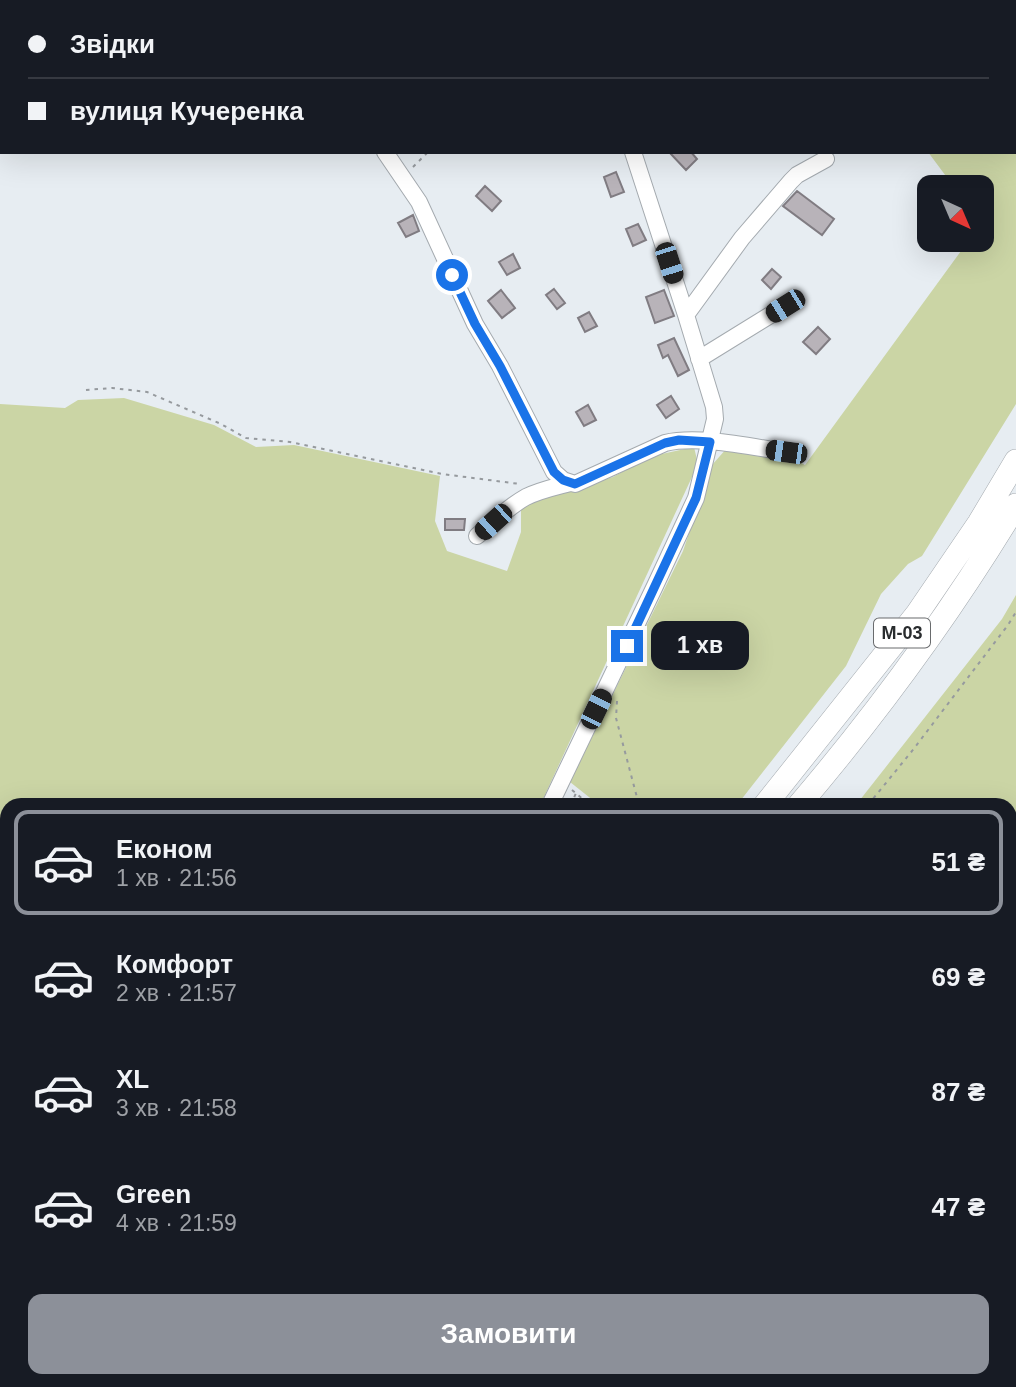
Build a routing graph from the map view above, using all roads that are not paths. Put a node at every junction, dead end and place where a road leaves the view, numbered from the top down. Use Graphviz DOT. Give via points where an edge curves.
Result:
graph roads {
  1 [pos="386,154"];
  2 [pos="638,155"];
  3 [pos="826,159"];
  4 [pos="785,306"];
  5 [pos="686,314"];
  6 [pos="699,359"];
  7 [pos="710,442"];
  8 [pos="786,452"];
  9 [pos="1016,461"];
  10 [pos="570,483"];
  11 [pos="1016,505"];
  12 [pos="477,536"];
  13 [pos="553,798"];
  14 [pos="771,798"];
  15 [pos="805,798"];
  1 -- 10 [label="street" via="419,202 475,324 554,472"];
  2 -- 5 [label="street"];
  3 -- 5 [label="street" via="791,181"];
  4 -- 6 [label="street"];
  5 -- 6 [label="street"];
  6 -- 7 [label="street" via="715,419"];
  7 -- 8 [label="street"];
  7 -- 10 [label="street" via="665,443"];
  7 -- 13 [label="street" via="696,498"];
  9 -- 14 [label="highway, М-03" via="917,614"];
  10 -- 12 [label="street" via="509,508"];
  11 -- 15 [label="highway, М-03" via="937,628"];
}
